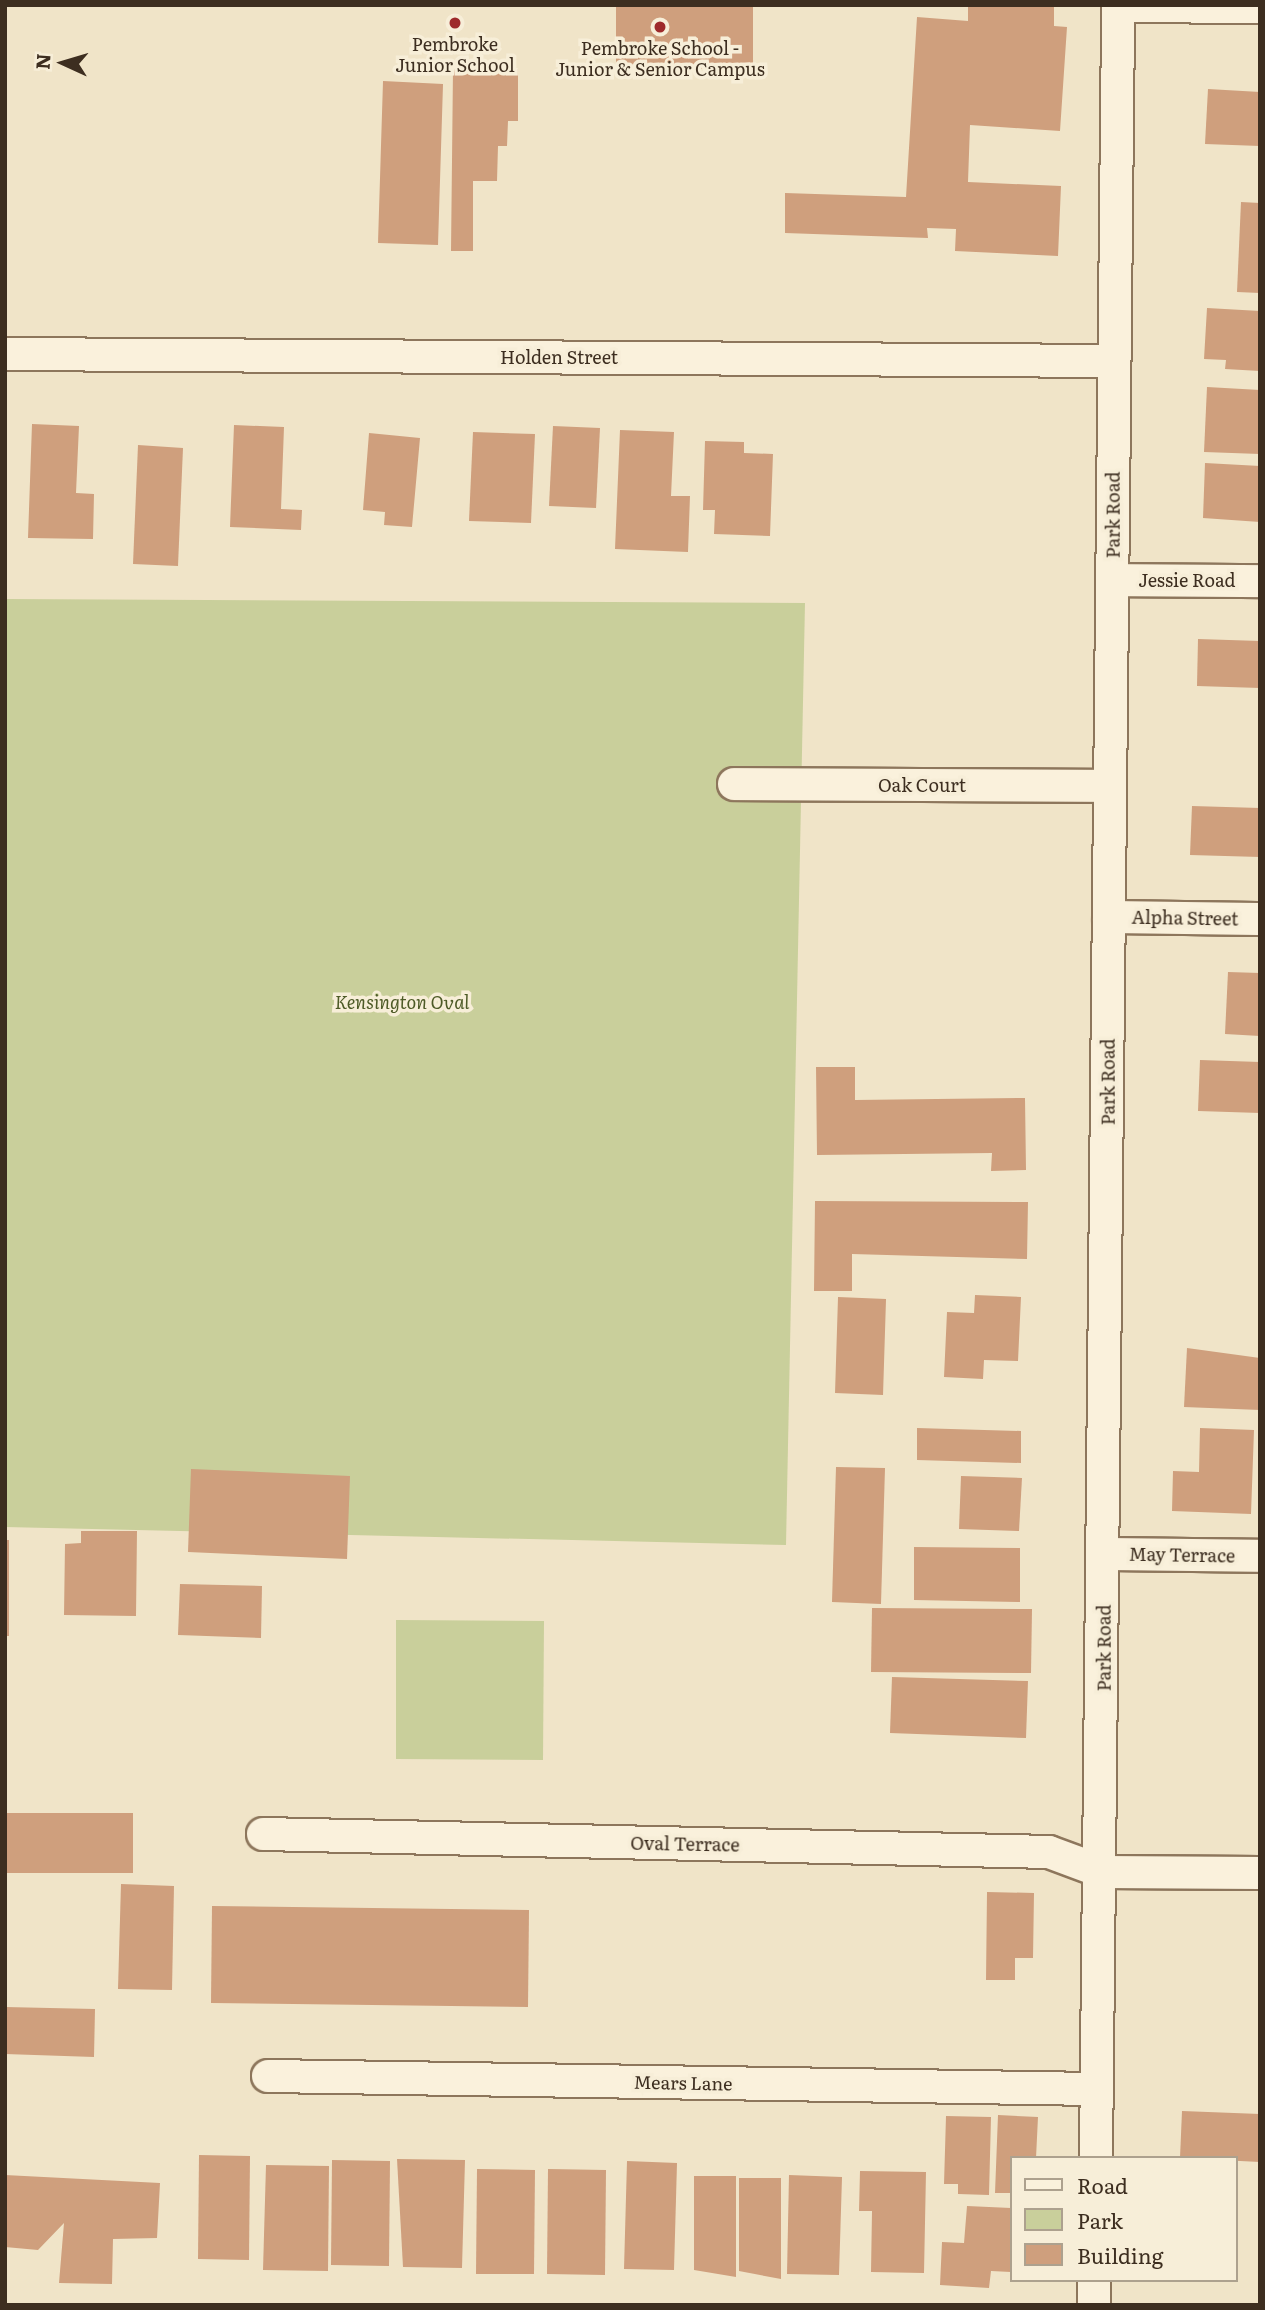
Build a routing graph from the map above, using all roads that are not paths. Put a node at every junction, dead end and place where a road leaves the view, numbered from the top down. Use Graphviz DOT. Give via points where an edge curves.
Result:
graph roads {
  1 [pos="1118,6"];
  2 [pos="1260,7"];
  3 [pos="5,354"];
  4 [pos="1113,361"];
  5 [pos="1114,580"];
  6 [pos="1260,581"];
  7 [pos="734,784"];
  8 [pos="1110,786"];
  9 [pos="1109,916"];
  10 [pos="1260,919"];
  11 [pos="1104,1554"];
  12 [pos="1260,1556"];
  13 [pos="263,1834"];
  14 [pos="1103,1872"];
  15 [pos="1260,1873"];
  16 [pos="268,2076"];
  17 [pos="1097,2089"];
  18 [pos="1096,2156"];
  19 [pos="1094,2282"];
  20 [pos="1094,2305"];
  1 -- 2 [label="street"];
  1 -- 4 [label="street, Park Road"];
  3 -- 4 [label="street, Holden Street"];
  4 -- 5 [label="street, Park Road"];
  5 -- 6 [label="street, Jessie Road"];
  5 -- 8 [label="street, Park Road"];
  7 -- 8 [label="street, Oak Court"];
  8 -- 9 [label="street, Park Road"];
  9 -- 10 [label="street, Alpha Street"];
  9 -- 11 [label="street, Park Road"];
  11 -- 12 [label="street, May Terrace"];
  11 -- 14 [label="street, Park Road"];
  13 -- 14 [label="street, Oval Terrace" via="1049,1852"];
  14 -- 15 [label="street, Oval Terrace"];
  14 -- 17 [label="street, Park Road"];
  16 -- 17 [label="street, Mears Lane"];
  17 -- 18 [label="street, Park Road"];
  19 -- 20 [label="street"];
}
